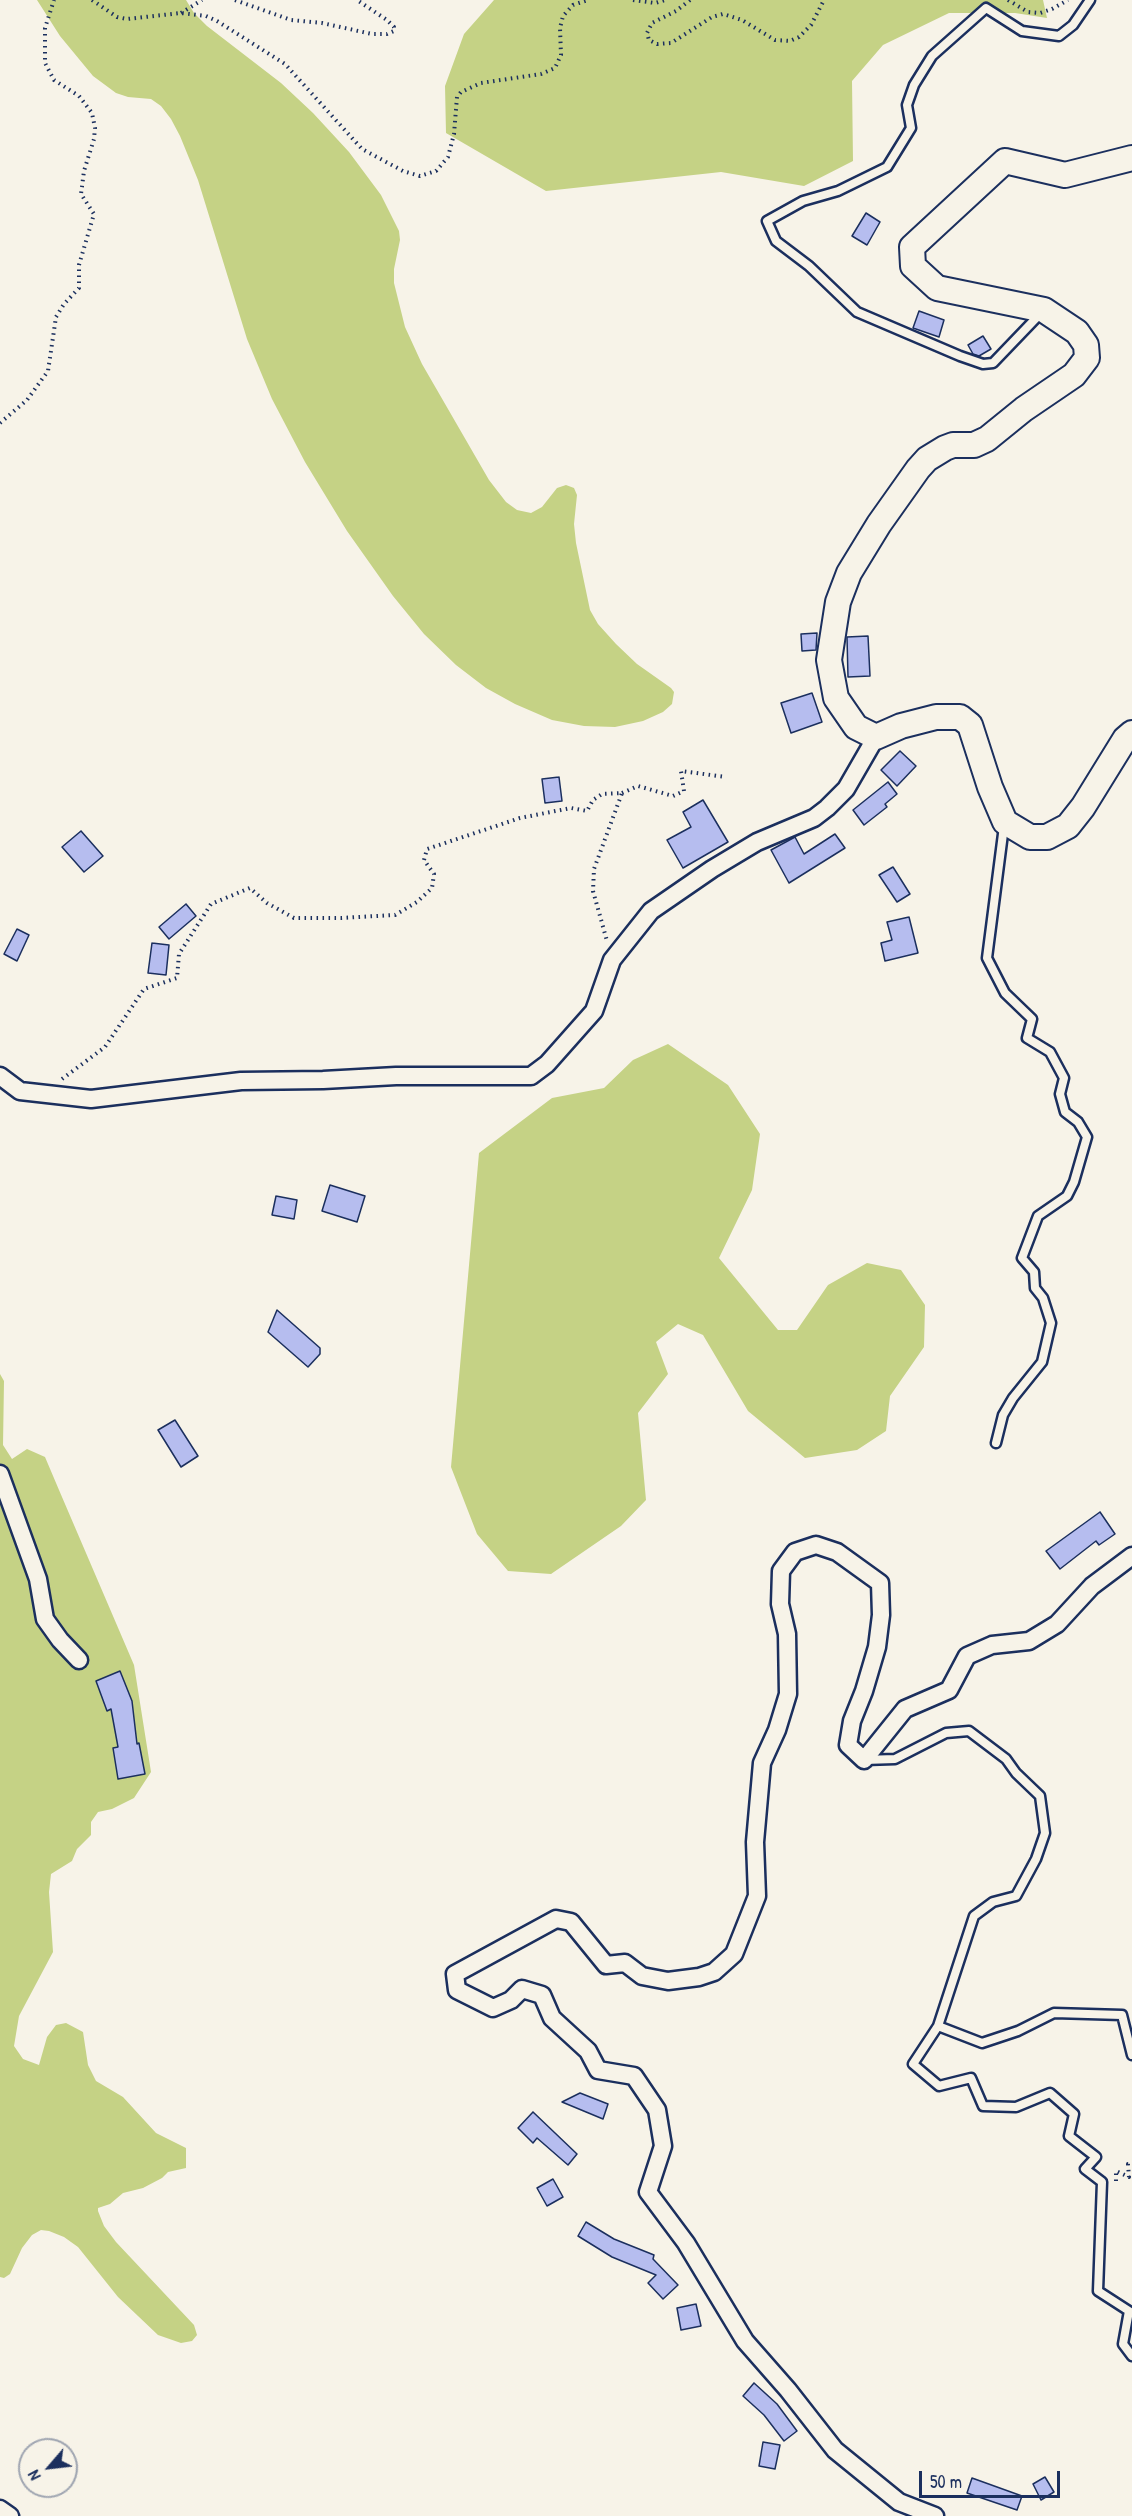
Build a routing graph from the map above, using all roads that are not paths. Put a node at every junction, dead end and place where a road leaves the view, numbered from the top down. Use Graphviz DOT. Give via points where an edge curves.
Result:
graph roads {
  1 [pos="1090,0"];
  2 [pos="1132,158"];
  3 [pos="1044,310"];
  4 [pos="1132,733"];
  5 [pos="876,737"];
  6 [pos="1005,822"];
  7 [pos="0,1076"];
  8 [pos="996,1443"];
  9 [pos="0,1474"];
  10 [pos="1132,1556"];
  11 [pos="79,1659"];
  12 [pos="864,1760"];
  13 [pos="938,2026"];
  14 [pos="1132,2055"];
  15 [pos="1132,2356"];
  16 [pos="0,2509"];
  17 [pos="10,2516"];
  18 [pos="935,2516"];
  1 -- 3 [label="lane" via="1059,36 1022,31 986,8 932,56 914,85 908,105 911,128 887,167 838,191 803,201 767,221 776,241 857,312 983,364 993,363"];
  2 -- 3 [label="main road" via="1065,175 1005,161 912,247 914,266 937,288"];
  3 -- 5 [label="main road" via="1077,332 1086,345 1084,364 987,439 974,445 953,445 927,459 859,554 838,602 829,660 836,698 856,728"];
  4 -- 6 [label="main road" via="1068,826 1047,837 1030,837"];
  5 -- 6 [label="main road" via="936,717 960,717 969,725"];
  5 -- 7 [label="street" via="846,789 813,819 758,842 651,911 612,960 594,1011 577,1034 531,1076 241,1082 90,1099 20,1091"];
  6 -- 8 [label="lane" via="987,958 1005,993 1032,1019 1027,1038 1050,1052 1064,1078 1060,1094 1065,1112 1078,1122 1087,1137 1067,1196 1038,1216 1022,1258 1034,1272 1035,1288 1043,1298 1051,1323 1042,1362 1003,1415"];
  9 -- 11 [label="street" via="38,1579 45,1619"];
  10 -- 12 [label="street" via="1092,1586 1057,1624 1029,1641 992,1645 967,1656 949,1690 906,1709"];
  12 -- 13 [label="lane" via="895,1759 946,1733 969,1731 1006,1759 1040,1796 1045,1833 1036,1859 1016,1896 993,1902 974,1916"];
  12 -- 18 [label="street" via="848,1745 877,1647 880,1583 837,1552 816,1545 795,1552 781,1570 788,1694 762,1763 755,1842 757,1896 734,1954 714,1972 699,1977 668,1981 642,1976 625,1963 606,1965 571,1922 555,1919 455,1974 457,1990 493,2008 511,2000 522,1989 542,1995 552,2018 588,2051 598,2070 634,2076 657,2110 663,2146 648,2193 686,2243 745,2341 835,2450 899,2502"];
  13 -- 14 [label="lane" via="982,2043 1054,2013 1122,2015"];
  13 -- 15 [label="lane" via="913,2064 939,2086 971,2078 983,2106 1016,2107 1050,2093 1074,2114 1069,2136 1096,2157 1085,2169 1102,2182 1098,2291 1129,2311 1123,2344"];
  16 -- 17 [label="street"];
}
